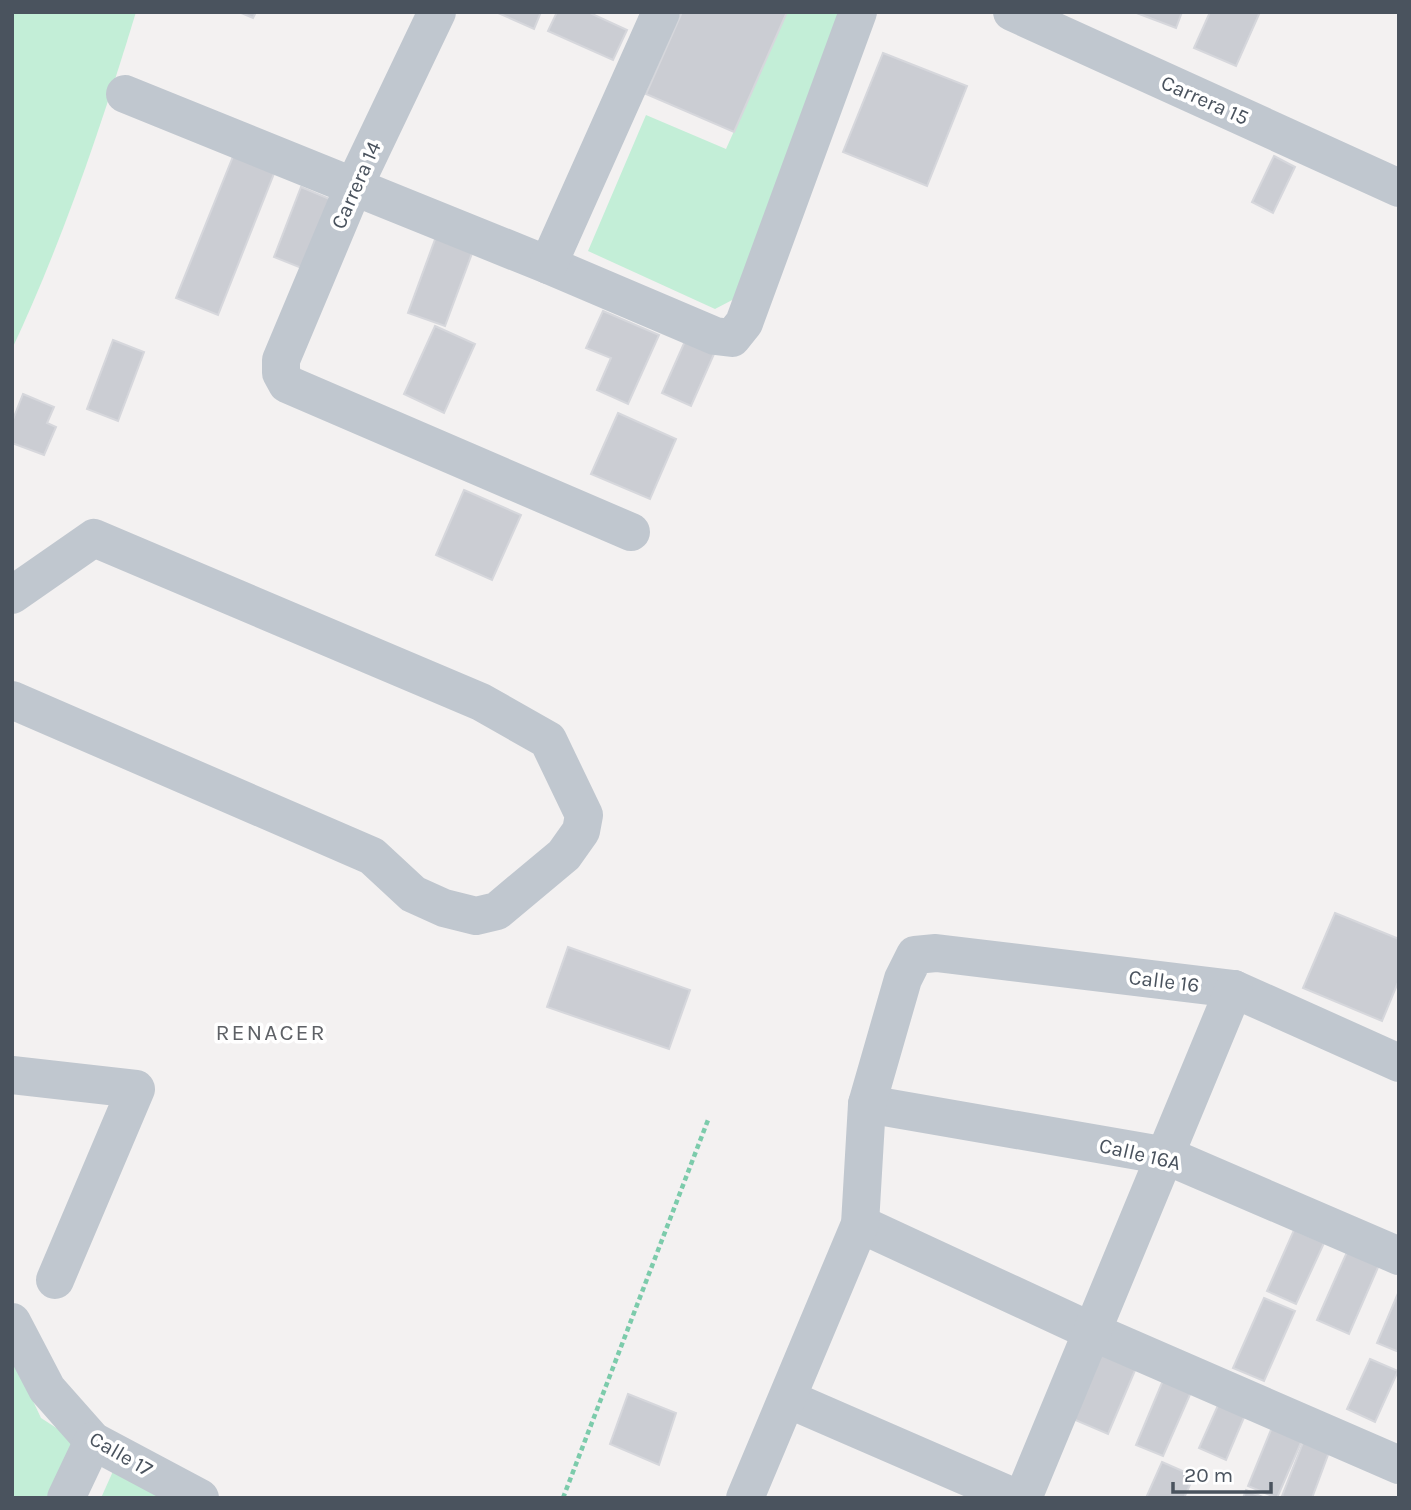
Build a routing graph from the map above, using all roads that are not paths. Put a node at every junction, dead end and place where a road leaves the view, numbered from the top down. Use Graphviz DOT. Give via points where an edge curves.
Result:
graph roads {
  1 [pos="437,12"];
  2 [pos="661,12"];
  3 [pos="858,12"];
  4 [pos="1016,13"];
  5 [pos="125,94"];
  6 [pos="354,186"];
  7 [pos="1399,188"];
  8 [pos="548,265"];
  9 [pos="631,532"];
  10 [pos="12,595"];
  11 [pos="12,700"];
  12 [pos="1234,989"];
  13 [pos="1399,1063"];
  14 [pos="12,1075"];
  15 [pos="867,1104"];
  16 [pos="1167,1156"];
  17 [pos="860,1224"];
  18 [pos="1399,1256"];
  19 [pos="55,1280"];
  20 [pos="12,1322"];
  21 [pos="1093,1332"];
  22 [pos="788,1399"];
  23 [pos="93,1441"];
  24 [pos="1399,1465"];
  25 [pos="66,1498"];
  26 [pos="201,1498"];
  27 [pos="745,1498"];
  28 [pos="1016,1498"];
  29 [pos="1023,1498"];
  1 -- 6 [label="street, Carrera 14"];
  2 -- 8 [label="street"];
  3 -- 8 [label="street" via="744,323 733,338 715,336"];
  4 -- 7 [label="street, Carrera 15"];
  5 -- 6 [label="street"];
  6 -- 8 [label="street"];
  6 -- 9 [label="street, Carrera 14" via="281,360 287,384"];
  10 -- 11 [label="street" via="94,538 481,702 548,740 584,815 581,831 564,855 497,911 476,916 413,894 372,856"];
  12 -- 13 [label="street, Calle 16"];
  12 -- 15 [label="street, Calle 16" via="936,953 915,955 903,979"];
  12 -- 16 [label="street"];
  14 -- 19 [label="street" via="136,1089"];
  15 -- 16 [label="street, Calle 16A"];
  15 -- 17 [label="street"];
  16 -- 18 [label="street, Calle 16A"];
  16 -- 21 [label="street"];
  17 -- 21 [label="street"];
  17 -- 22 [label="street"];
  20 -- 23 [label="street, Calle 17" via="47,1389"];
  21 -- 24 [label="street"];
  21 -- 29 [label="street"];
  22 -- 27 [label="street"];
  22 -- 28 [label="street"];
  23 -- 25 [label="street"];
  23 -- 26 [label="street, Calle 17"];
}
